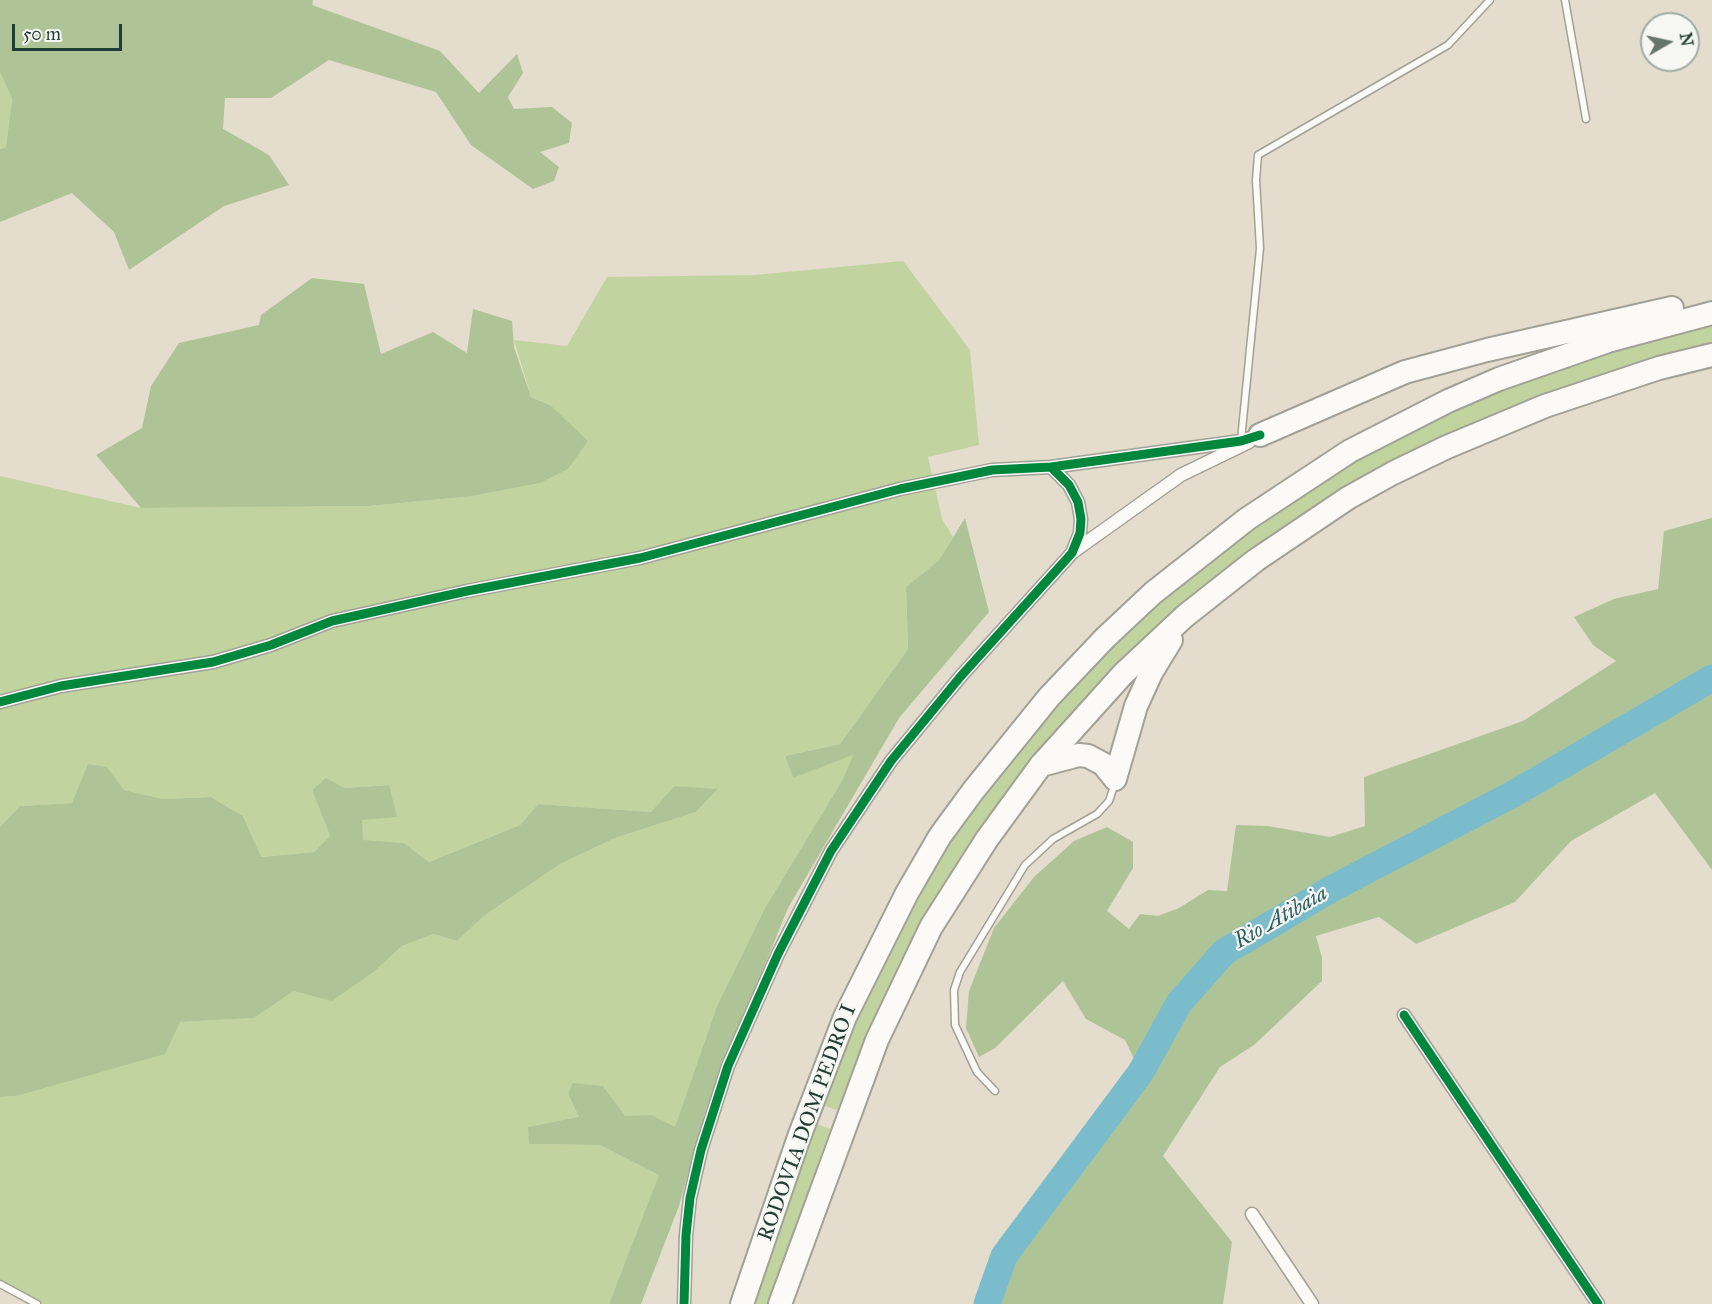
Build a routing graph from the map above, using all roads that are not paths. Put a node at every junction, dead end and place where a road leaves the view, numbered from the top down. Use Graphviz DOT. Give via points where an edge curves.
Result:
graph roads {
  1 [pos="1490,0"];
  2 [pos="1565,0"];
  3 [pos="1586,119"];
  4 [pos="1712,301"];
  5 [pos="1712,313"];
  6 [pos="1712,355"];
  7 [pos="1248,441"];
  8 [pos="1051,467"];
  9 [pos="1072,553"];
  10 [pos="1185,616"];
  11 [pos="0,702"];
  12 [pos="1041,765"];
  13 [pos="1115,779"];
  14 [pos="1404,1015"];
  15 [pos="995,1091"];
  16 [pos="1252,1214"];
  17 [pos="0,1284"];
  18 [pos="37,1304"];
  19 [pos="684,1304"];
  20 [pos="742,1304"];
  21 [pos="780,1304"];
  22 [pos="1312,1304"];
  23 [pos="1598,1304"];
  1 -- 7 [label="lane" via="1448,45 1258,155 1260,248"];
  2 -- 3 [label="lane"];
  4 -- 7 [label="highway" via="1405,372"];
  5 -- 20 [label="highway, RODOVIA DOM PEDRO I" via="1608,340 1499,379 1350,451 1247,519 1153,593 1105,638 1049,697 940,836 880,944 815,1092"];
  6 -- 10 [label="highway, RODOVIA DOM PEDRO I" via="1545,405 1393,473 1348,498 1256,560"];
  7 -- 8 [label="street"];
  7 -- 9 [label="street" via="1181,476"];
  8 -- 9 [label="street" via="1069,485 1078,502 1080,533"];
  8 -- 11 [label="street" via="992,470 900,489 640,558 332,621 213,662 61,686"];
  9 -- 19 [label="street" via="920,724 831,850 778,954 728,1066 701,1150 686,1235"];
  10 -- 12 [label="highway, RODOVIA DOM PEDRO I" via="1123,674"];
  10 -- 13 [label="highway" via="1151,673"];
  12 -- 13 [label="highway" via="1088,756 1103,764"];
  12 -- 21 [label="highway, RODOVIA DOM PEDRO I" via="987,839 931,927 877,1040"];
  13 -- 15 [label="lane" via="1109,801 1097,814 1053,839 1025,865 960,972 954,990 955,1025 977,1072"];
  14 -- 23 [label="street"];
  16 -- 22 [label="street"];
  17 -- 18 [label="lane"];
}
